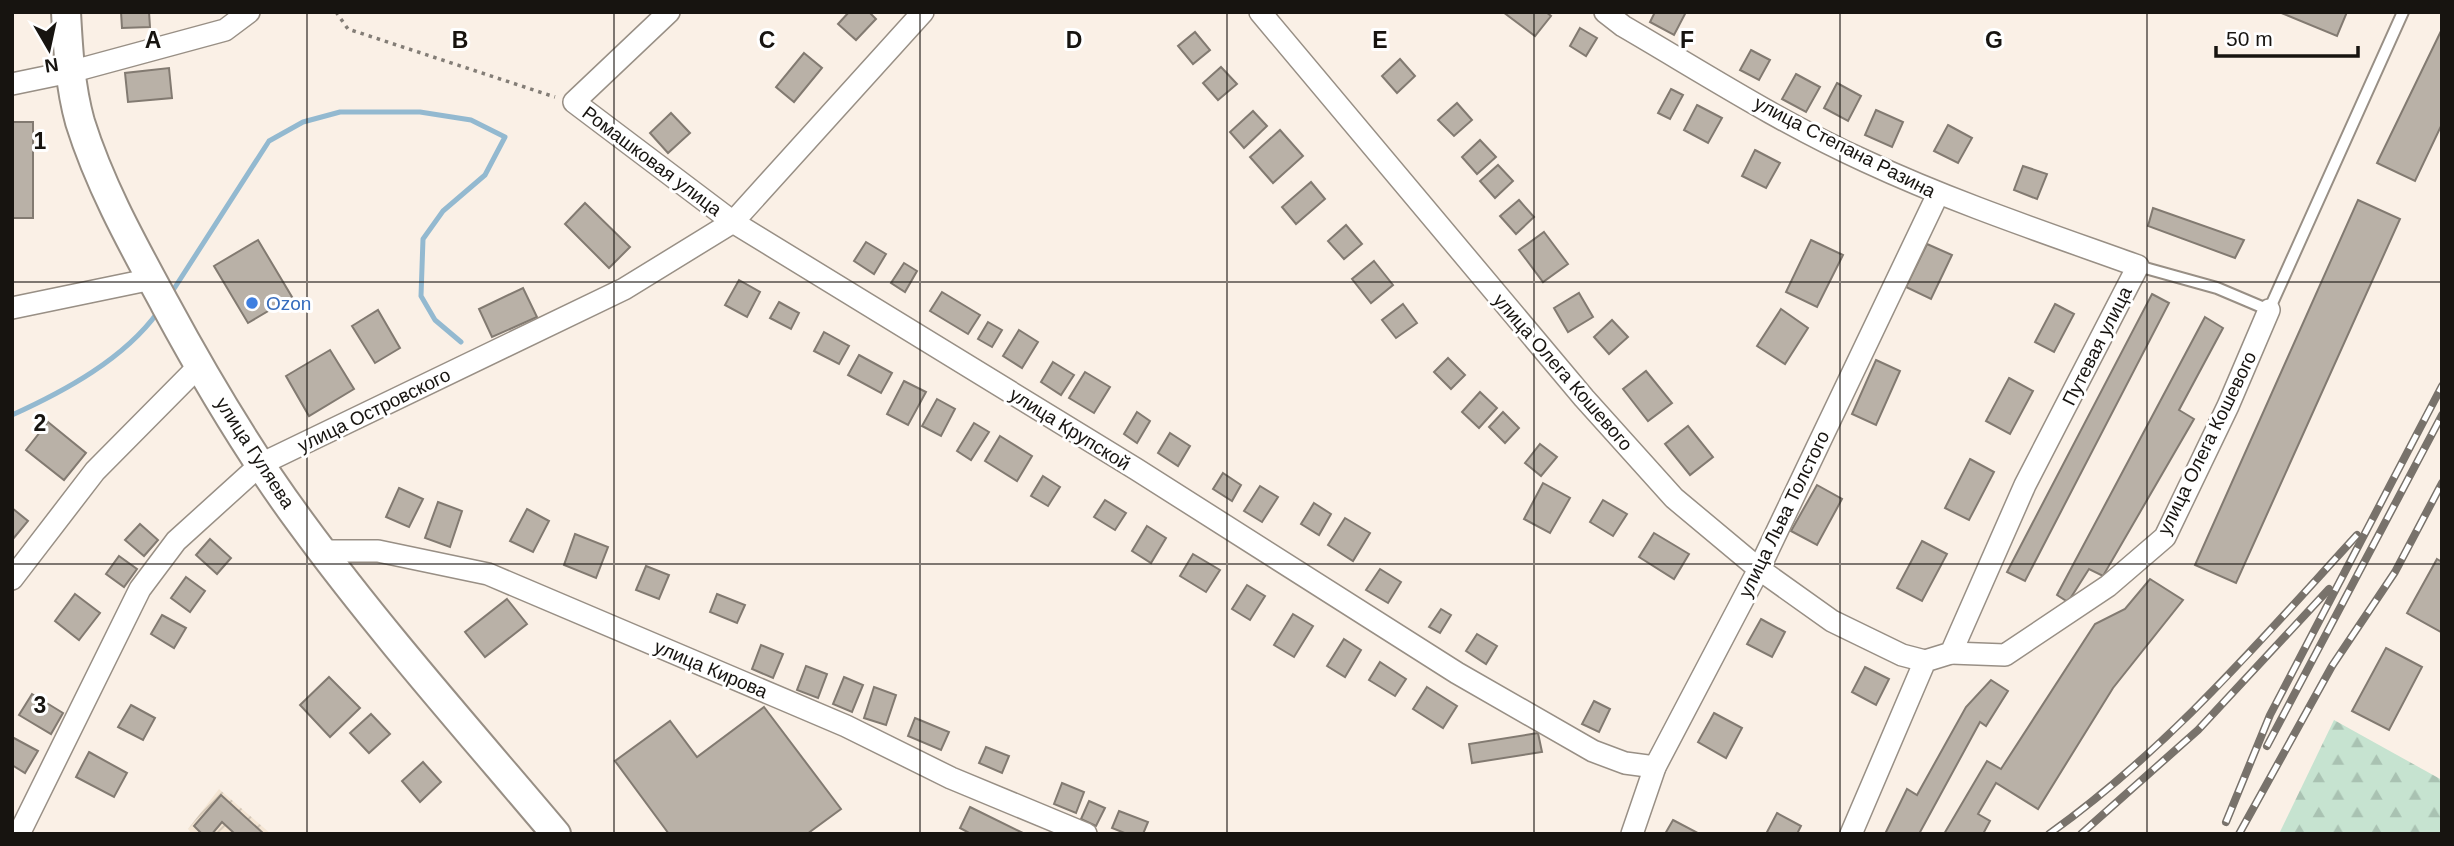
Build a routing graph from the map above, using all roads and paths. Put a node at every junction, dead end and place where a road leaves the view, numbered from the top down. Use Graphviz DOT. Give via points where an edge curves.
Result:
graph roads {
  1 [pos="66,12"];
  2 [pos="249,12"];
  3 [pos="336,12"];
  4 [pos="669,12"];
  5 [pos="923,12"];
  6 [pos="1260,12"];
  7 [pos="1605,12"];
  8 [pos="2403,12"];
  9 [pos="70,72"];
  10 [pos="12,83"];
  11 [pos="574,102"];
  12 [pos="1938,194"];
  13 [pos="733,222"];
  14 [pos="2138,266"];
  15 [pos="152,279"];
  16 [pos="12,308"];
  17 [pos="2269,310"];
  18 [pos="199,366"];
  19 [pos="261,464"];
  20 [pos="323,551"];
  21 [pos="1759,569"];
  22 [pos="12,579"];
  23 [pos="1951,653"];
  24 [pos="1925,661"];
  25 [pos="1655,767"];
  26 [pos="19,834"];
  27 [pos="556,834"];
  28 [pos="1086,834"];
  29 [pos="1633,834"];
  30 [pos="1851,834"];
  1 -- 9 [label="main road, улица Гуляева"];
  2 -- 9 [label="street" via="225,30"];
  3 -- 11 [label="path" via="348,29"];
  4 -- 11 [label="street, Ромашковая улица"];
  5 -- 13 [label="street"];
  6 -- 21 [label="street, улица Олега Кошевого" via="1592,408 1674,498"];
  7 -- 12 [label="street, улица Степана Разина" via="1768,110 1861,160"];
  8 -- 17 [label="lane"];
  9 -- 10 [label="street"];
  9 -- 15 [label="main road, улица Гуляева" via="80,121 97,168"];
  11 -- 13 [label="street, Ромашковая улица"];
  12 -- 14 [label="street, улица Степана Разина"];
  12 -- 21 [label="street, улица Льва Толстого"];
  13 -- 19 [label="street, улица Островского" via="624,289"];
  13 -- 25 [label="street, улица Крупской" via="1457,673 1593,751 1625,763"];
  14 -- 17 [label="lane, Путевая улица" via="2217,288"];
  14 -- 23 [label="street, Путевая улица" via="2025,485"];
  15 -- 16 [label="street"];
  15 -- 18 [label="main road, улица Гуляева"];
  17 -- 23 [label="street, улица Олега Кошевого" via="2165,537 2108,586 2005,655"];
  18 -- 19 [label="main road, улица Гуляева"];
  18 -- 22 [label="street" via="95,471"];
  19 -- 20 [label="main road, улица Гуляева"];
  19 -- 26 [label="street, улица Островского" via="176,541 140,589"];
  20 -- 27 [label="main road, улица Гуляева"];
  20 -- 28 [label="street, улица Кирова" via="378,551 488,574"];
  21 -- 24 [label="street, улица Олега Кошевого" via="1832,621 1902,655"];
  21 -- 25 [label="street, улица Льва Толстого"];
  23 -- 24 [label="street"];
  24 -- 30 [label="street"];
  25 -- 29 [label="street, улица Льва Толстого"];
}
